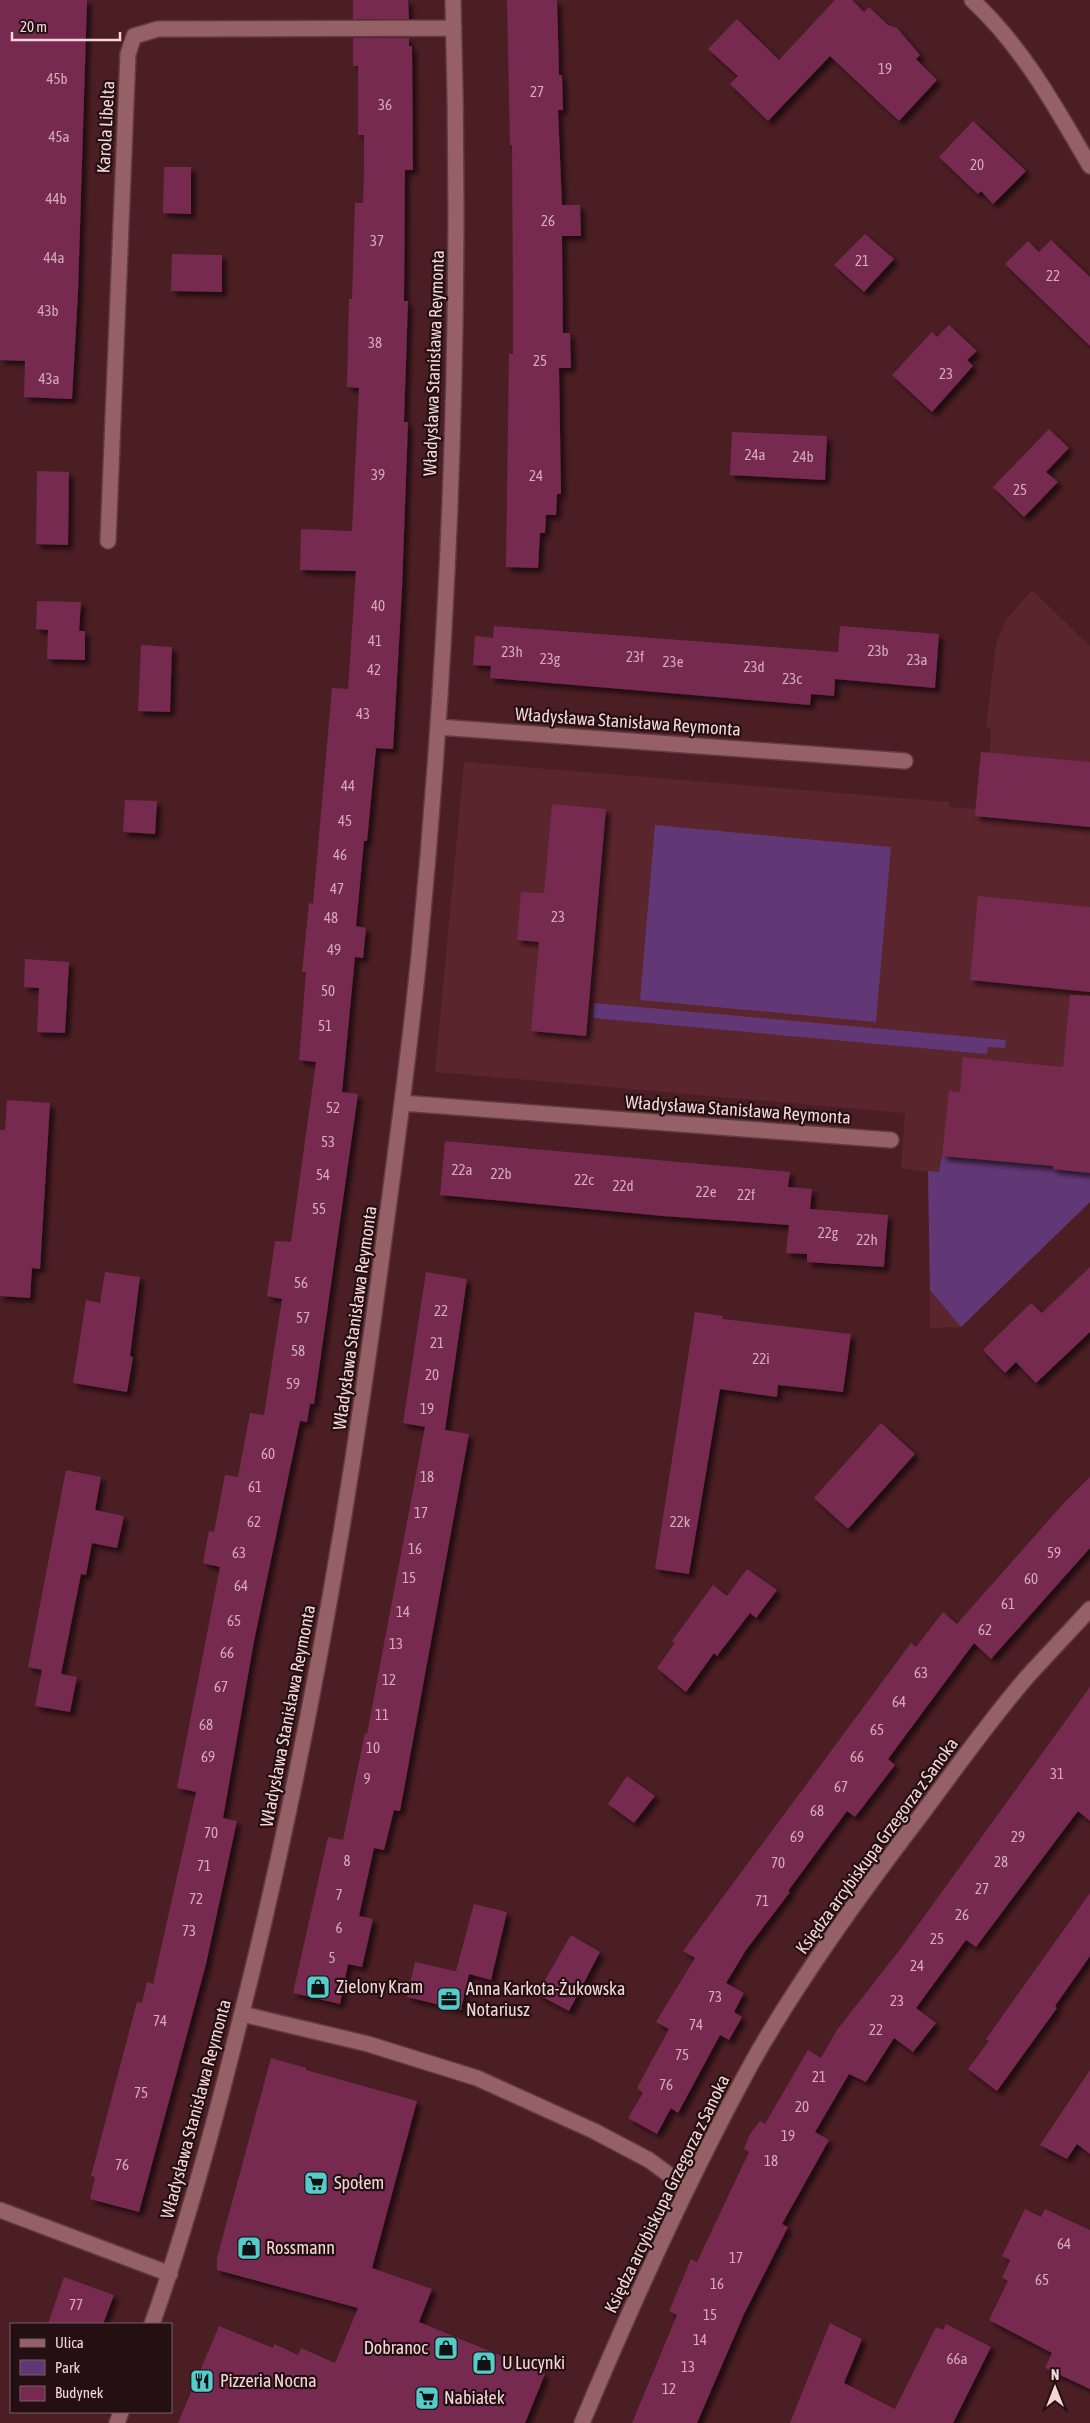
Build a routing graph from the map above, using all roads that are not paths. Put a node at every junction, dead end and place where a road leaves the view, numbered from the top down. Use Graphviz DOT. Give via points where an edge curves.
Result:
graph roads {
  1 [pos="453,0"];
  2 [pos="972,0"];
  3 [pos="454,28"];
  4 [pos="1090,166"];
  5 [pos="108,542"];
  6 [pos="438,727"];
  7 [pos="905,761"];
  8 [pos="402,1102"];
  9 [pos="892,1140"];
  10 [pos="1090,1609"];
  11 [pos="242,2014"];
  12 [pos="687,2188"];
  13 [pos="0,2210"];
  14 [pos="170,2274"];
  15 [pos="152,2323"];
  16 [pos="582,2423"];
  1 -- 3 [label="street, Władysława Stanisława Reymonta"];
  2 -- 4 [label="street" via="1022,55"];
  3 -- 5 [label="street, Karola Libelta" via="158,29 134,36 128,54"];
  3 -- 6 [label="street, Władysława Stanisława Reymonta" via="456,327"];
  6 -- 7 [label="street, Władysława Stanisława Reymonta"];
  6 -- 8 [label="street, Władysława Stanisława Reymonta" via="420,951"];
  8 -- 9 [label="street, Władysława Stanisława Reymonta"];
  8 -- 11 [label="street, Władysława Stanisława Reymonta" via="350,1486 294,1788"];
  10 -- 12 [label="street, Księdza arcybiskupa Grzegorza z Sanoka" via="1027,1677 865,1887 756,2057"];
  11 -- 12 [label="street" via="360,2042 455,2070 543,2108 649,2160"];
  11 -- 14 [label="street, Władysława Stanisława Reymonta"];
  12 -- 16 [label="street, Księdza arcybiskupa Grzegorza z Sanoka" via="656,2251"];
  13 -- 14 [label="street"];
  14 -- 15 [label="street, Władysława Stanisława Reymonta"];
}
